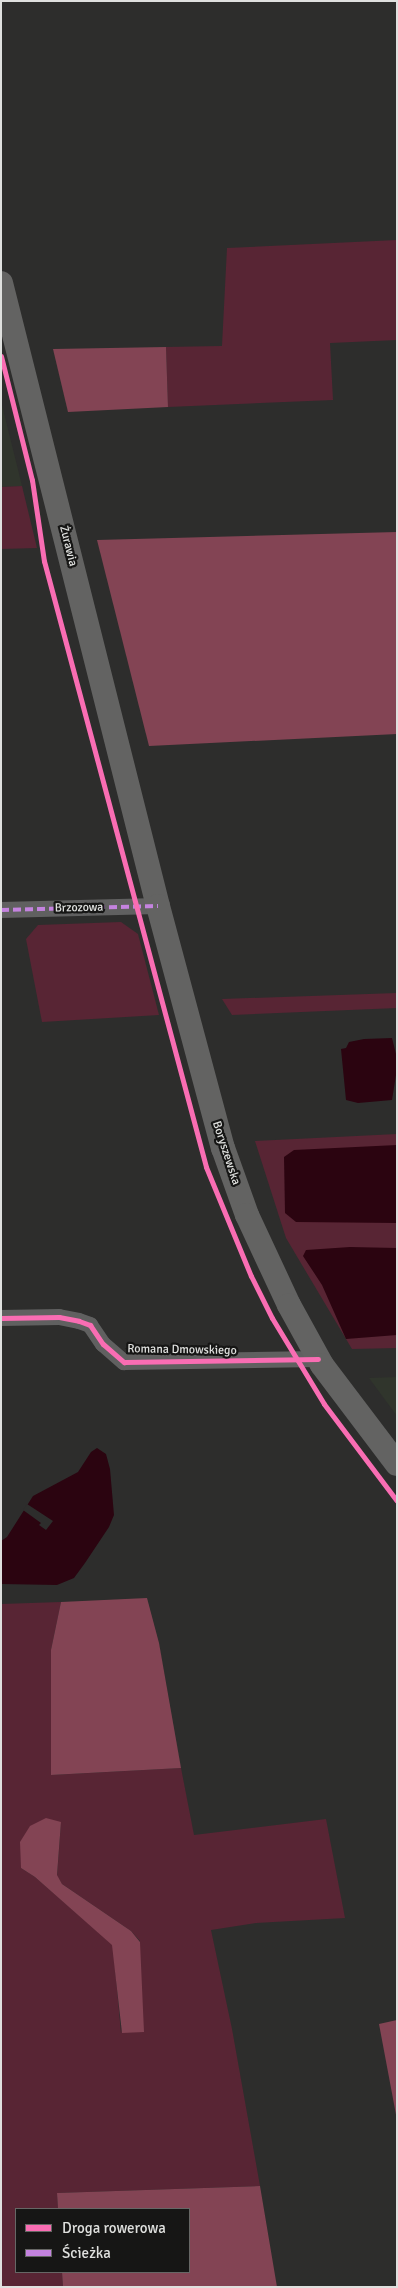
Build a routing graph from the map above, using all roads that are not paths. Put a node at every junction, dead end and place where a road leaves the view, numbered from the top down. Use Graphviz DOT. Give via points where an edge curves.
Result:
graph roads {
  1 [pos="1,283"];
  2 [pos="134,809"];
  3 [pos="158,906"];
  4 [pos="1,910"];
  5 [pos="1,1318"];
  6 [pos="318,1359"];
  7 [pos="397,1464"];
  1 -- 2 [label="main road, Żurawia"];
  2 -- 3 [label="main road, Boryszewska"];
  3 -- 4 [label="street, Brzozowa"];
  3 -- 6 [label="main road, Boryszewska" via="223,1148 266,1259"];
  5 -- 6 [label="street, Romana Dmowskiego" via="59,1317 79,1321 90,1325 103,1344 124,1362"];
  6 -- 7 [label="main road, Boryszewska"];
}
